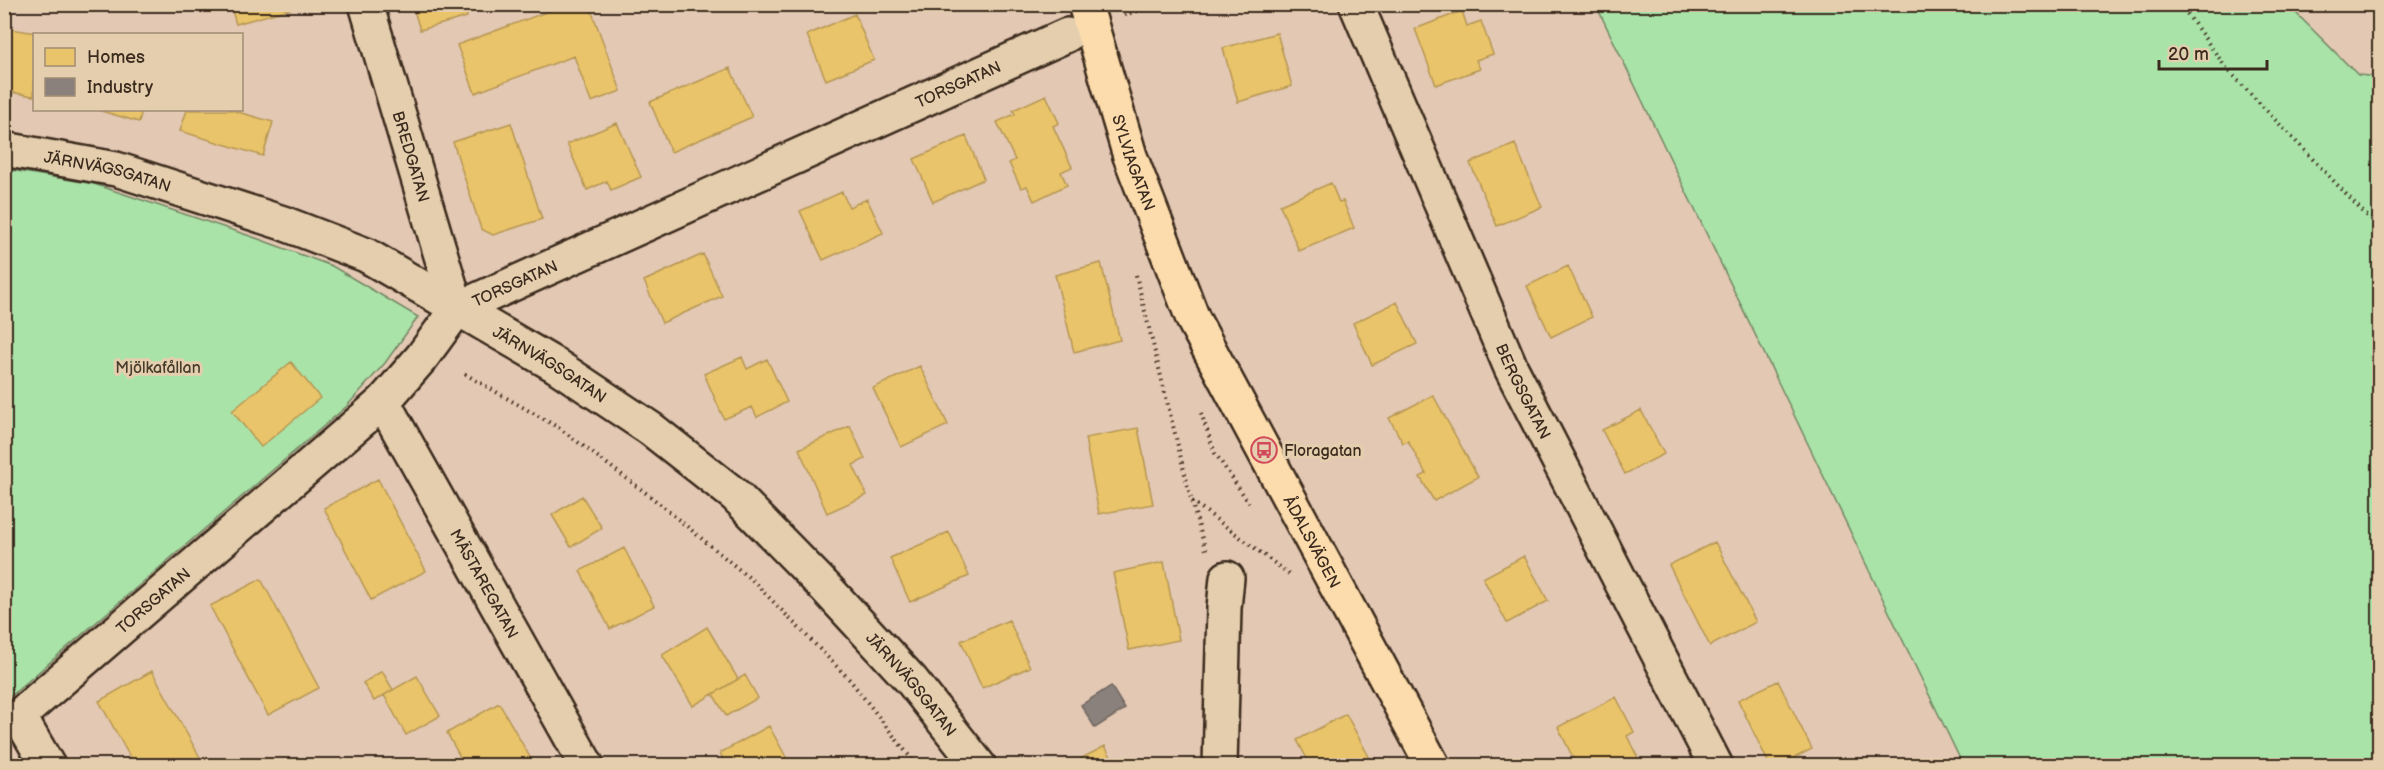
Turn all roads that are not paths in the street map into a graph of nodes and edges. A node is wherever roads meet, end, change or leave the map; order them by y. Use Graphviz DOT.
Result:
graph roads {
  1 [pos="366,4"];
  2 [pos="1084,4"];
  3 [pos="1356,4"];
  4 [pos="1067,35"];
  5 [pos="4,149"];
  6 [pos="457,309"];
  7 [pos="1193,319"];
  8 [pos="383,402"];
  9 [pos="1227,578"];
  10 [pos="12,720"];
  11 [pos="48,765"];
  12 [pos="587,765"];
  13 [pos="979,765"];
  14 [pos="1220,765"];
  15 [pos="1433,765"];
  16 [pos="1716,765"];
  1 -- 6 [label="street, BREDGATAN"];
  2 -- 7 [label="main road, SYLVIAGATAN"];
  3 -- 16 [label="street, BERGSGATAN"];
  4 -- 6 [label="street, TORSGATAN"];
  5 -- 6 [label="street, JÄRNVÄGSGATAN"];
  6 -- 8 [label="street, TORSGATAN"];
  6 -- 13 [label="street, JÄRNVÄGSGATAN"];
  7 -- 15 [label="main road, ÅDALSVÄGEN"];
  8 -- 10 [label="street, TORSGATAN"];
  8 -- 12 [label="street, MÄSTAREGATAN"];
  9 -- 14 [label="street"];
  10 -- 11 [label="street"];
}
